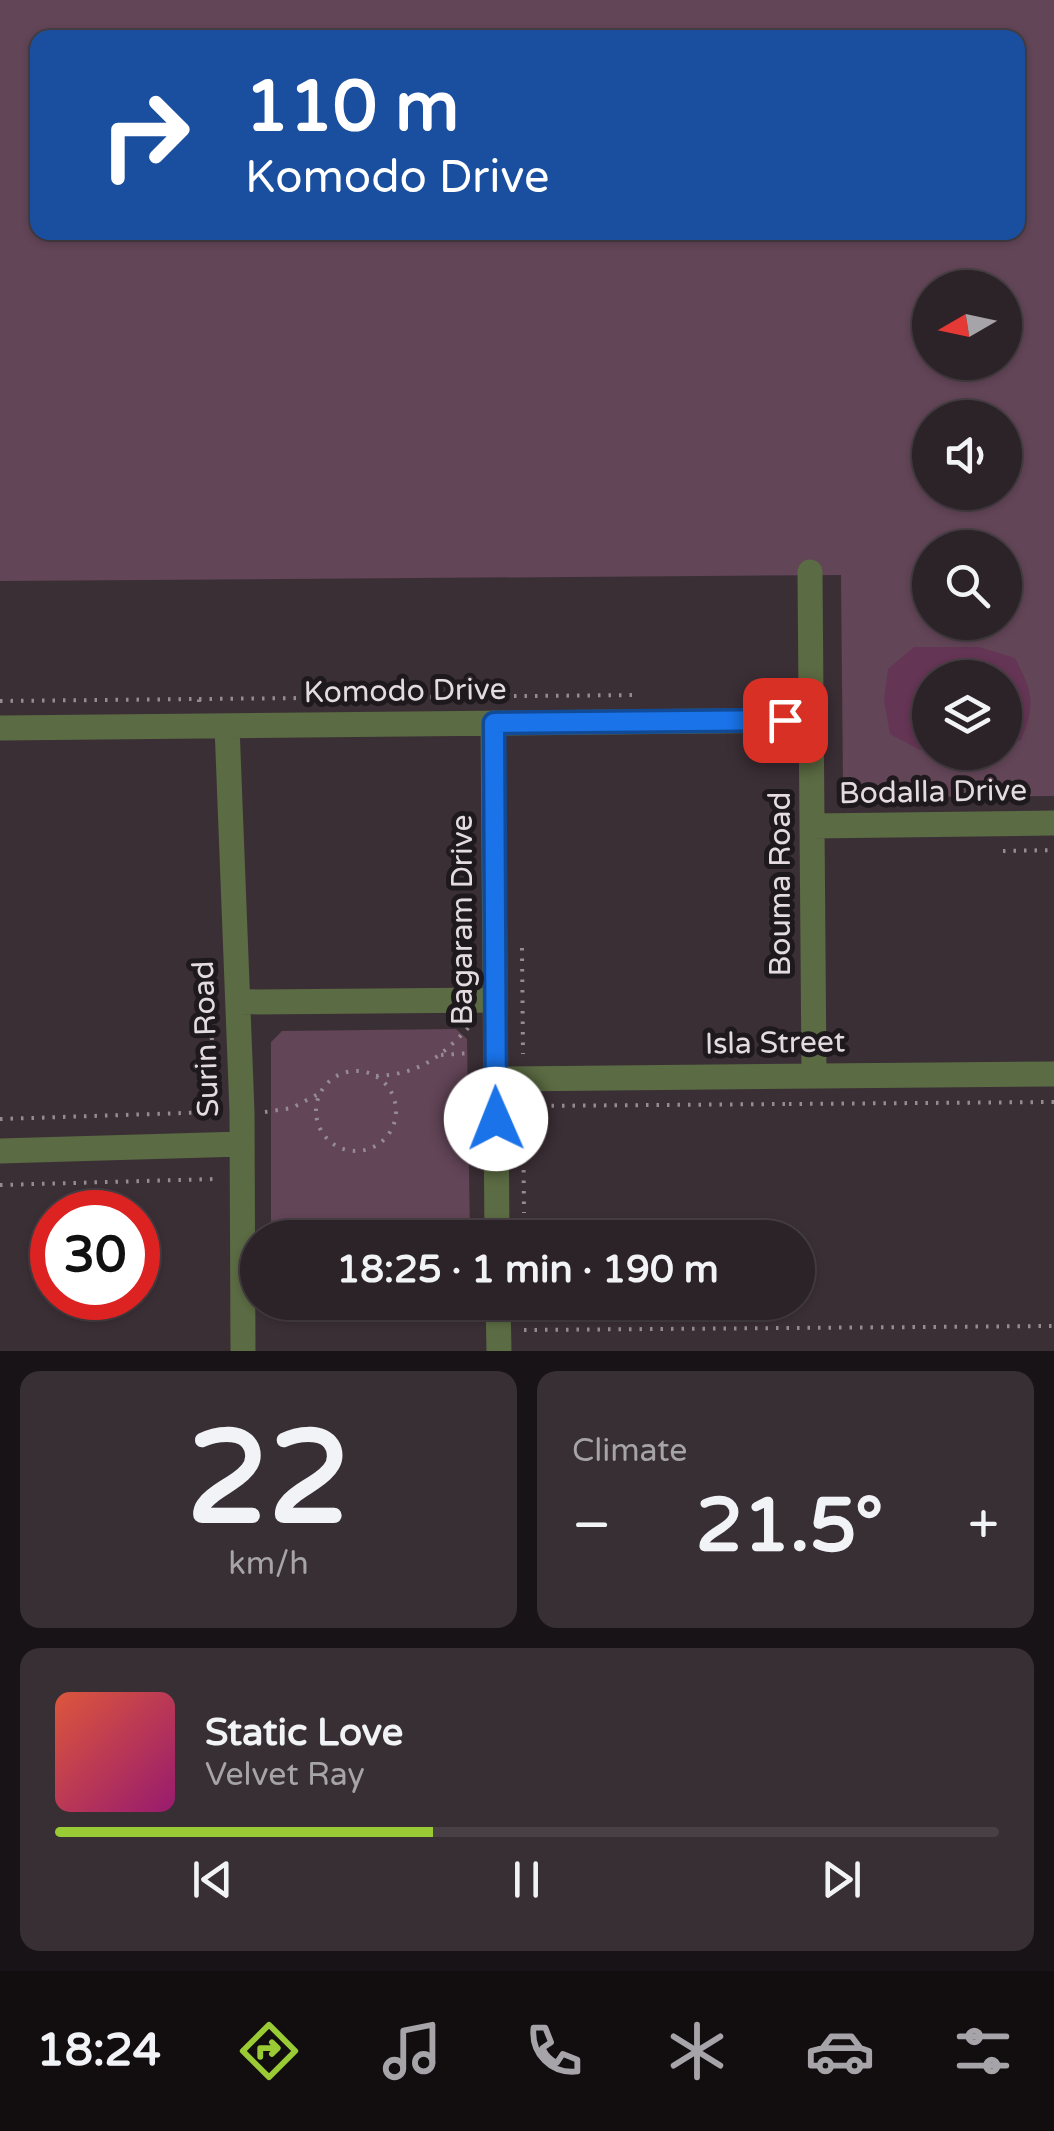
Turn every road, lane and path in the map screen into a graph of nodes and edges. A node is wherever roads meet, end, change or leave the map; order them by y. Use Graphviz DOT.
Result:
graph roads {
  1 [pos="810,572"];
  2 [pos="646,695"];
  3 [pos="199,699"];
  4 [pos="0,701"];
  5 [pos="812,720"];
  6 [pos="494,723"];
  7 [pos="200,725"];
  8 [pos="227,726"];
  9 [pos="0,728"];
  10 [pos="1054,823"];
  11 [pos="812,826"];
  12 [pos="522,936"];
  13 [pos="210,1000"];
  14 [pos="495,1000"];
  15 [pos="238,1002"];
  16 [pos="470,1026"];
  17 [pos="1054,1074"];
  18 [pos="375,1076"];
  19 [pos="801,1076"];
  20 [pos="524,1079"];
  21 [pos="496,1080"];
  22 [pos="320,1093"];
  23 [pos="1054,1102"];
  24 [pos="787,1104"];
  25 [pos="524,1106"];
  26 [pos="214,1112"];
  27 [pos="254,1112"];
  28 [pos="0,1119"];
  29 [pos="242,1144"];
  30 [pos="214,1146"];
  31 [pos="0,1151"];
  32 [pos="0,1185"];
  33 [pos="524,1219"];
  34 [pos="497,1220"];
  35 [pos="1054,1326"];
  36 [pos="499,1340"];
  37 [pos="243,1351"];
  1 -- 5 [label="street, Bouma Road"];
  2 -- 3 [label="path"];
  3 -- 4 [label="path"];
  3 -- 7 [label="path"];
  5 -- 6 [label="street, Komodo Drive"];
  5 -- 11 [label="street, Bouma Road"];
  6 -- 8 [label="street, Komodo Drive"];
  6 -- 14 [label="street, Bagaram Drive"];
  7 -- 8 [label="street, Komodo Drive"];
  7 -- 9 [label="street, Komodo Drive"];
  8 -- 15 [label="street, Surin Road"];
  10 -- 11 [label="street, Bodalla Drive"];
  11 -- 19 [label="street, Bouma Road"];
  12 -- 20 [label="path"];
  13 -- 26 [label="path"];
  14 -- 15 [label="street"];
  14 -- 21 [label="street, Bagaram Drive"];
  15 -- 27 [label="street, Surin Road"];
  16 -- 18 [label="path"];
  17 -- 19 [label="street, Isla Street"];
  18 -- 22 [label="path"];
  18 -- 22 [label="path"];
  19 -- 20 [label="street, Isla Street"];
  19 -- 24 [label="path"];
  20 -- 21 [label="street, Isla Street"];
  20 -- 25 [label="path"];
  21 -- 34 [label="street, Bagaram Drive"];
  22 -- 27 [label="path"];
  23 -- 24 [label="path"];
  24 -- 25 [label="path"];
  25 -- 33 [label="path"];
  26 -- 27 [label="path"];
  26 -- 28 [label="path"];
  26 -- 30 [label="path"];
  27 -- 29 [label="street, Surin Road"];
  29 -- 30 [label="street"];
  29 -- 37 [label="street, Surin Road"];
  30 -- 31 [label="street"];
  30 -- 32 [label="path"];
  35 -- 36 [label="path"];
}
